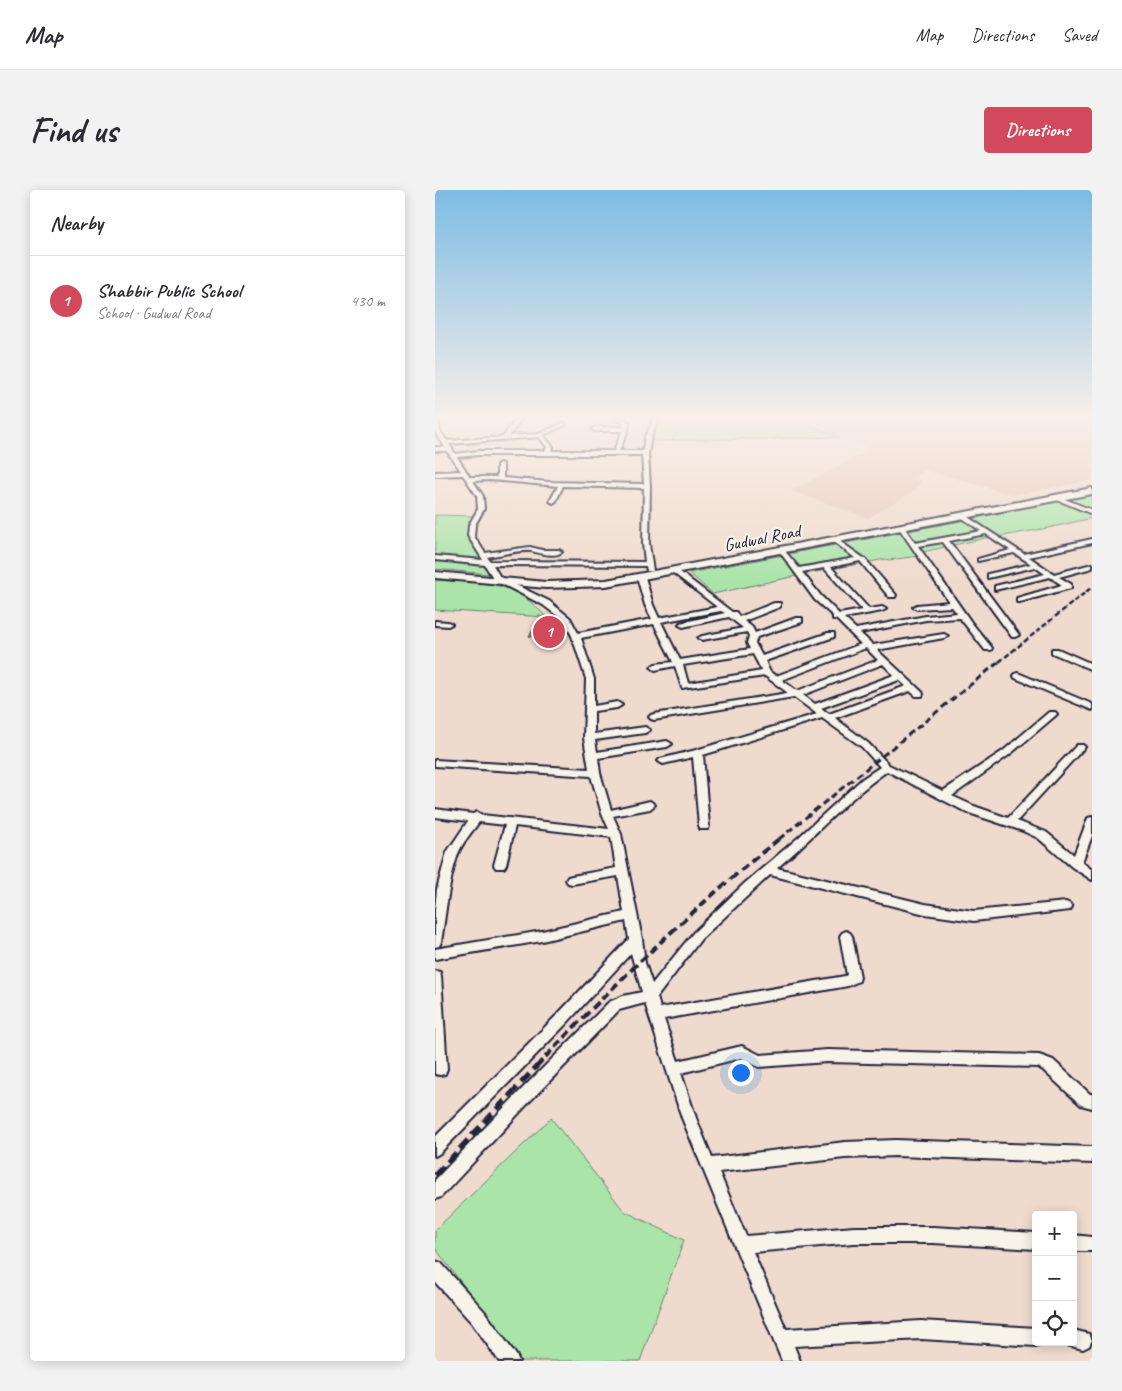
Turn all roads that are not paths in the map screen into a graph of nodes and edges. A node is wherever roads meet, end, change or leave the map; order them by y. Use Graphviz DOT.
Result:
graph roads {
  1 [pos="464,473"];
  2 [pos="499,473"];
  3 [pos="646,473"];
  4 [pos="435,474"];
  5 [pos="469,479"];
  6 [pos="499,479"];
  7 [pos="561,485"];
  8 [pos="647,486"];
  9 [pos="1092,490"];
  10 [pos="1057,498"];
  11 [pos="553,501"];
  12 [pos="1092,512"];
  13 [pos="963,516"];
  14 [pos="902,528"];
  15 [pos="987,532"];
  16 [pos="944,539"];
  17 [pos="835,540"];
  18 [pos="1092,541"];
  19 [pos="913,544"];
  20 [pos="1015,550"];
  21 [pos="782,551"];
  22 [pos="559,552"];
  23 [pos="483,555"];
  24 [pos="1023,556"];
  25 [pos="435,558"];
  26 [pos="860,559"];
  27 [pos="980,560"];
  28 [pos="489,563"];
  29 [pos="1036,564"];
  30 [pos="826,566"];
  31 [pos="1092,566"];
  32 [pos="651,570"];
  33 [pos="675,570"];
  34 [pos="435,571"];
  35 [pos="797,571"];
  36 [pos="435,575"];
  37 [pos="991,576"];
  38 [pos="1052,576"];
  39 [pos="641,577"];
  40 [pos="498,579"];
  41 [pos="998,588"];
  42 [pos="892,595"];
  43 [pos="1020,600"];
  44 [pos="955,604"];
  45 [pos="777,605"];
  46 [pos="917,607"];
  47 [pos="724,608"];
  48 [pos="882,609"];
  49 [pos="867,612"];
  50 [pos="962,615"];
  51 [pos="736,617"];
  52 [pos="836,617"];
  53 [pos="799,620"];
  54 [pos="656,621"];
  55 [pos="435,623"];
  56 [pos="448,624"];
  57 [pos="683,624"];
  58 [pos="751,632"];
  59 [pos="854,632"];
  60 [pos="831,635"];
  61 [pos="1015,635"];
  62 [pos="576,636"];
  63 [pos="943,636"];
  64 [pos="702,638"];
  65 [pos="870,646"];
  66 [pos="988,648"];
  67 [pos="754,651"];
  68 [pos="1055,651"];
  69 [pos="760,660"];
  70 [pos="885,660"];
  71 [pos="678,664"];
  72 [pos="655,667"];
  73 [pos="1092,667"];
  74 [pos="767,673"];
  75 [pos="901,676"];
  76 [pos="1018,676"];
  77 [pos="776,679"];
  78 [pos="912,687"];
  79 [pos="798,694"];
  80 [pos="919,694"];
  81 [pos="617,705"];
  82 [pos="1092,707"];
  83 [pos="813,708"];
  84 [pos="589,709"];
  85 [pos="1052,714"];
  86 [pos="825,716"];
  87 [pos="654,717"];
  88 [pos="645,730"];
  89 [pos="589,738"];
  90 [pos="667,744"];
  91 [pos="1080,748"];
  92 [pos="699,754"];
  93 [pos="592,756"];
  94 [pos="663,761"];
  95 [pos="435,763"];
  96 [pos="886,767"];
  97 [pos="595,772"];
  98 [pos="944,796"];
  99 [pos="650,805"];
  100 [pos="435,813"];
  101 [pos="607,814"];
  102 [pos="477,816"];
  103 [pos="511,820"];
  104 [pos="1092,821"];
  105 [pos="1010,822"];
  106 [pos="704,826"];
  107 [pos="616,834"];
  108 [pos="1076,864"];
  109 [pos="500,865"];
  110 [pos="768,870"];
  111 [pos="622,871"];
  112 [pos="1092,876"];
  113 [pos="572,880"];
  114 [pos="1067,906"];
  115 [pos="631,916"];
  116 [pos="845,936"];
  117 [pos="636,939"];
  118 [pos="435,942"];
  119 [pos="435,954"];
  120 [pos="435,976"];
  121 [pos="650,996"];
  122 [pos="657,1014"];
  123 [pos="675,1068"];
  124 [pos="440,1069"];
  125 [pos="1092,1102"];
  126 [pos="435,1148"];
  127 [pos="1092,1155"];
  128 [pos="708,1166"];
  129 [pos="435,1191"];
  130 [pos="1032,1241"];
  131 [pos="1077,1243"];
  132 [pos="1090,1244"];
  133 [pos="743,1245"];
  134 [pos="435,1269"];
  135 [pos="1032,1337"];
  136 [pos="783,1338"];
  137 [pos="510,1361"];
  138 [pos="791,1361"];
  1 -- 4 [label="street"];
  1 -- 5 [label="street"];
  2 -- 6 [label="street"];
  3 -- 8 [label="street"];
  5 -- 6 [label="street"];
  5 -- 23 [label="street"];
  6 -- 7 [label="street"];
  7 -- 8 [label="street"];
  7 -- 11 [label="street"];
  8 -- 32 [label="street"];
  9 -- 10 [label="main road, Gudwal Road"];
  9 -- 32 [label="main road, Gudwal Road"];
  10 -- 12 [label="street"];
  10 -- 13 [label="main road, Gudwal Road"];
  13 -- 14 [label="main road, Gudwal Road"];
  13 -- 15 [label="street"];
  14 -- 17 [label="main road, Gudwal Road"];
  14 -- 19 [label="street"];
  15 -- 16 [label="street"];
  15 -- 20 [label="street"];
  16 -- 19 [label="street"];
  16 -- 61 [label="street"];
  17 -- 21 [label="main road, Gudwal Road"];
  17 -- 26 [label="street"];
  18 -- 24 [label="street"];
  19 -- 44 [label="street"];
  20 -- 24 [label="street"];
  20 -- 27 [label="street"];
  21 -- 33 [label="main road, Gudwal Road"];
  21 -- 35 [label="street"];
  22 -- 23 [label="street"];
  23 -- 28 [label="street"];
  24 -- 29 [label="street"];
  25 -- 28 [label="street"];
  26 -- 30 [label="street"];
  26 -- 42 [label="street"];
  28 -- 32 [label="street"];
  28 -- 40 [label="street"];
  29 -- 37 [label="street"];
  29 -- 38 [label="street"];
  30 -- 35 [label="street"];
  30 -- 49 [label="street"];
  31 -- 38 [label="street"];
  32 -- 33 [label="main road, Gudwal Road"];
  32 -- 39 [label="main road, Gudwal Road"];
  32 -- 40 [label="main road, Gudwal Road"];
  33 -- 47 [label="street"];
  34 -- 40 [label="main road, Gudwal Road"];
  35 -- 52 [label="street"];
  36 -- 40 [label="main road, Gudwal Road"];
  38 -- 41 [label="street"];
  38 -- 43 [label="street"];
  39 -- 40 [label="main road, Gudwal Road"];
  39 -- 54 [label="street"];
  40 -- 62 [label="street"];
  44 -- 46 [label="street"];
  44 -- 50 [label="street"];
  45 -- 51 [label="street"];
  47 -- 51 [label="street"];
  47 -- 54 [label="street"];
  48 -- 49 [label="street"];
  49 -- 52 [label="street"];
  50 -- 59 [label="street"];
  50 -- 66 [label="street"];
  51 -- 57 [label="street"];
  51 -- 58 [label="street"];
  52 -- 59 [label="street"];
  53 -- 58 [label="street"];
  54 -- 62 [label="street"];
  54 -- 71 [label="street"];
  55 -- 56 [label="street"];
  58 -- 64 [label="street"];
  58 -- 67 [label="street"];
  59 -- 65 [label="street"];
  60 -- 69 [label="street"];
  62 -- 84 [label="street"];
  63 -- 65 [label="street"];
  65 -- 70 [label="street"];
  65 -- 77 [label="street"];
  67 -- 69 [label="street"];
  67 -- 71 [label="street"];
  68 -- 73 [label="street"];
  69 -- 74 [label="street"];
  70 -- 75 [label="street"];
  70 -- 79 [label="street"];
  71 -- 72 [label="street"];
  71 -- 74 [label="street"];
  74 -- 77 [label="street"];
  75 -- 78 [label="street"];
  75 -- 83 [label="street"];
  76 -- 82 [label="street"];
  77 -- 79 [label="street"];
  78 -- 80 [label="street"];
  78 -- 86 [label="street"];
  79 -- 83 [label="street"];
  79 -- 87 [label="street"];
  81 -- 84 [label="street"];
  83 -- 86 [label="street"];
  84 -- 89 [label="street"];
  85 -- 98 [label="street"];
  86 -- 92 [label="street"];
  86 -- 96 [label="street"];
  88 -- 89 [label="street"];
  89 -- 93 [label="street"];
  90 -- 93 [label="street"];
  91 -- 105 [label="street"];
  92 -- 94 [label="street"];
  92 -- 106 [label="street"];
  93 -- 97 [label="street"];
  95 -- 97 [label="street"];
  96 -- 98 [label="street"];
  96 -- 110 [label="street"];
  97 -- 101 [label="street"];
  98 -- 105 [label="street"];
  99 -- 101 [label="street"];
  100 -- 102 [label="street"];
  101 -- 107 [label="street"];
  102 -- 103 [label="street"];
  102 -- 118 [label="street"];
  103 -- 107 [label="street"];
  103 -- 109 [label="street"];
  104 -- 108 [label="street"];
  105 -- 108 [label="street"];
  107 -- 111 [label="street"];
  108 -- 112 [label="street"];
  110 -- 114 [label="street"];
  110 -- 121 [label="street"];
  111 -- 113 [label="street"];
  111 -- 115 [label="street"];
  115 -- 117 [label="street"];
  115 -- 119 [label="street"];
  116 -- 122 [label="street"];
  117 -- 121 [label="street"];
  117 -- 126 [label="street"];
  120 -- 124 [label="street"];
  121 -- 122 [label="street"];
  121 -- 129 [label="street"];
  122 -- 123 [label="street"];
  123 -- 125 [label="street"];
  123 -- 128 [label="street"];
  127 -- 128 [label="street"];
  128 -- 133 [label="street"];
  130 -- 133 [label="street"];
  131 -- 132 [label="street"];
  133 -- 136 [label="street"];
  134 -- 137 [label="street"];
  135 -- 136 [label="street"];
  136 -- 138 [label="street"];
}
